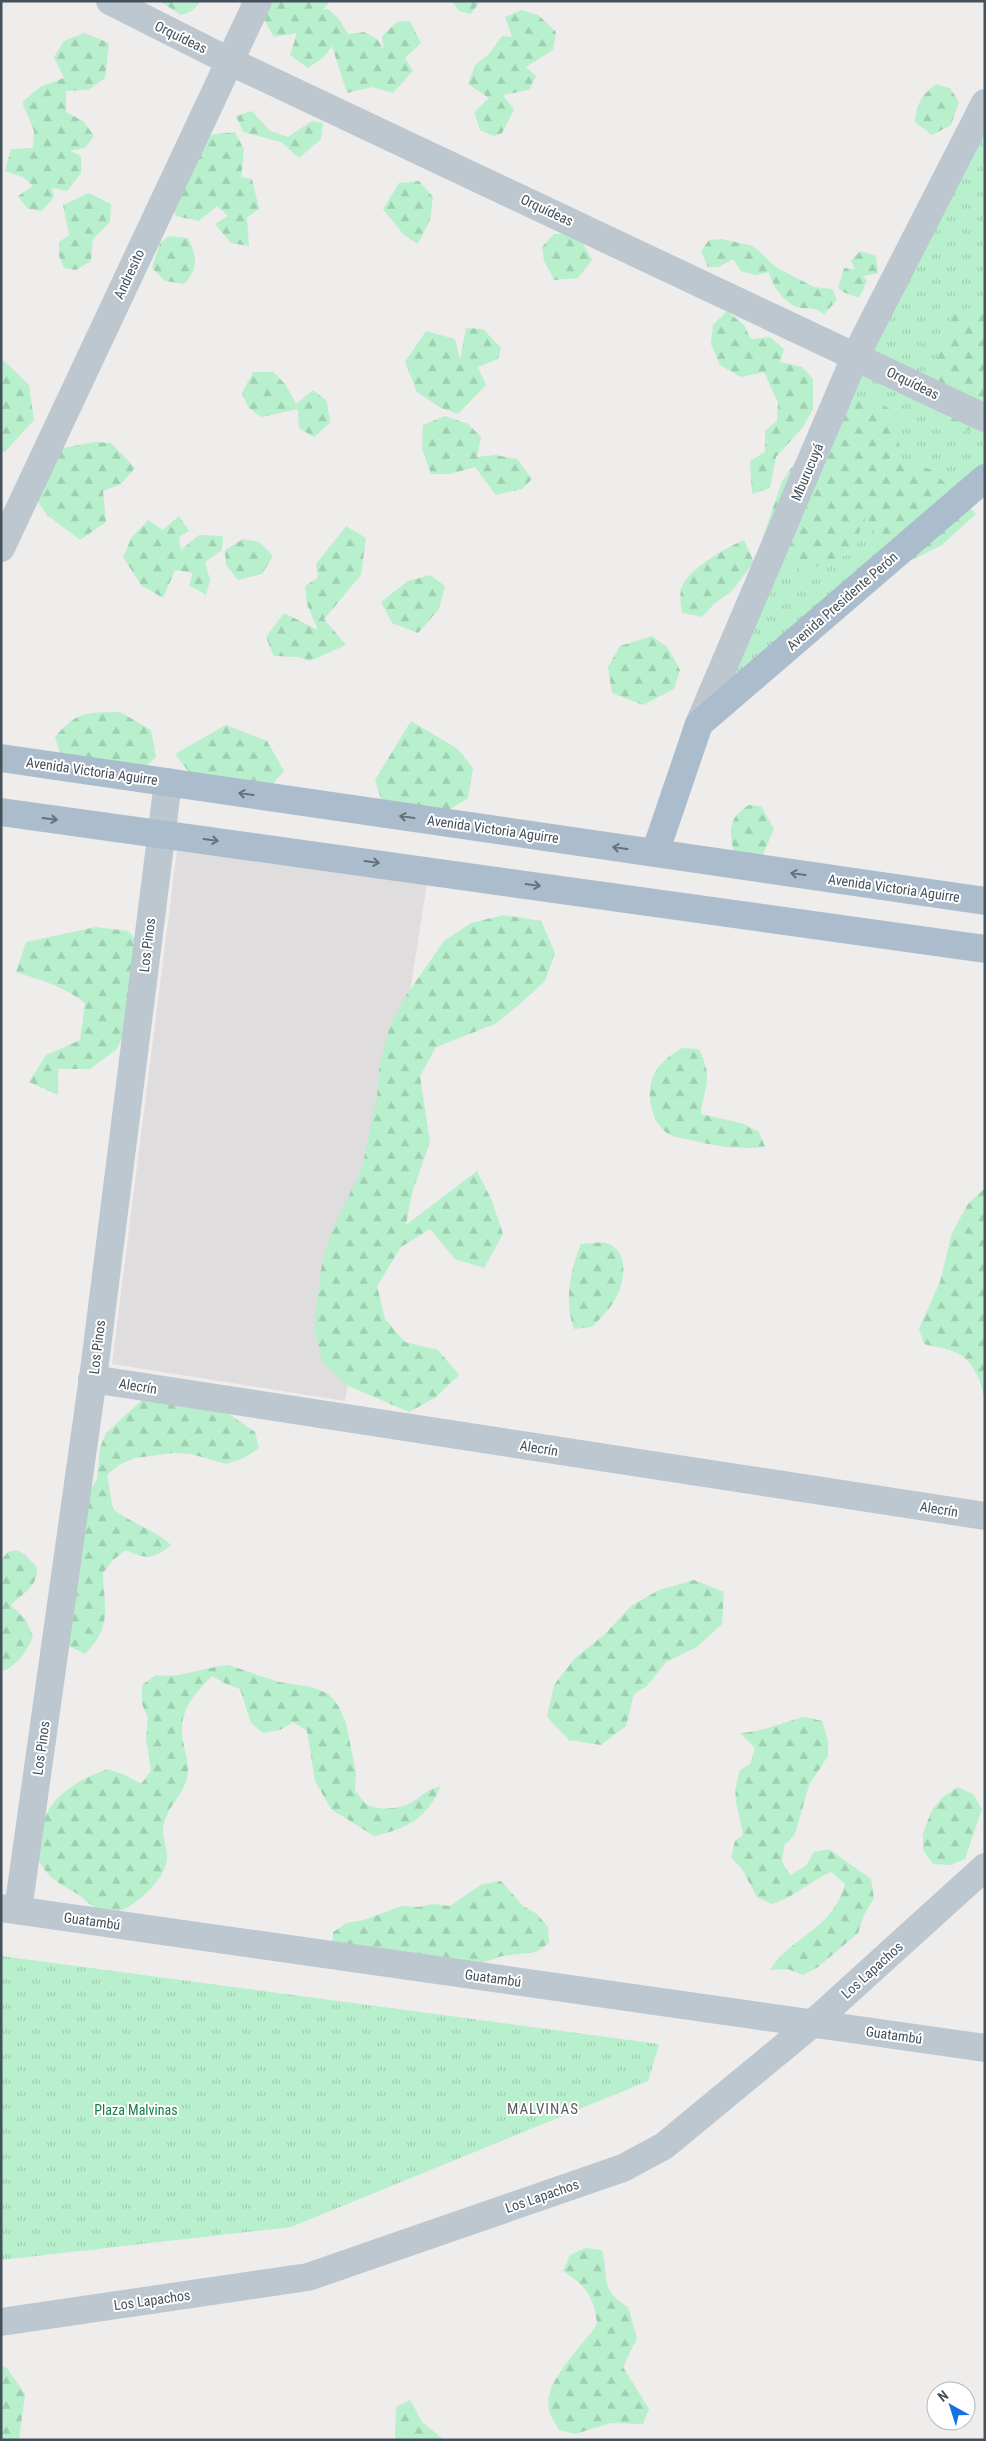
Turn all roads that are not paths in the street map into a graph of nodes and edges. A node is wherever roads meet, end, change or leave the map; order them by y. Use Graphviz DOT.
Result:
graph roads {
  1 [pos="110,1"];
  2 [pos="258,1"];
  3 [pos="229,61"];
  4 [pos="985,103"];
  5 [pos="856,355"];
  6 [pos="985,418"];
  7 [pos="985,478"];
  8 [pos="1,548"];
  9 [pos="699,724"];
  10 [pos="1,758"];
  11 [pos="168,782"];
  12 [pos="1,812"];
  13 [pos="161,833"];
  14 [pos="655,853"];
  15 [pos="985,901"];
  16 [pos="985,949"];
  17 [pos="92,1379"];
  18 [pos="985,1516"];
  19 [pos="985,1868"];
  20 [pos="10,1909"];
  21 [pos="813,2023"];
  22 [pos="985,2048"];
  23 [pos="1,2322"];
  1 -- 3 [label="street, Orquídeas"];
  2 -- 3 [label="street, Andresito"];
  3 -- 5 [label="street, Orquídeas"];
  3 -- 8 [label="street, Andresito"];
  4 -- 5 [label="street, Mburucuyá"];
  5 -- 6 [label="street, Orquídeas"];
  5 -- 9 [label="street, Mburucuyá"];
  7 -- 9 [label="main road, Avenida Presidente Perón"];
  9 -- 14 [label="main road, Mburucuyá"];
  10 -- 11 [label="main road, Avenida Victoria Aguirre"];
  11 -- 13 [label="street, Los Pinos"];
  14 -- 11 [label="main road, Avenida Victoria Aguirre, one-way"];
  12 -- 13 [label="main road, one-way"];
  13 -- 16 [label="main road, one-way"];
  13 -- 17 [label="street, Los Pinos"];
  15 -- 14 [label="main road, Avenida Victoria Aguirre, one-way"];
  17 -- 18 [label="street, Alecrín"];
  17 -- 20 [label="street, Los Pinos"];
  19 -- 21 [label="street, Los Lapachos"];
  20 -- 21 [label="street, Guatambú"];
  21 -- 22 [label="street, Guatambú"];
  21 -- 23 [label="street, Los Lapachos"];
}
